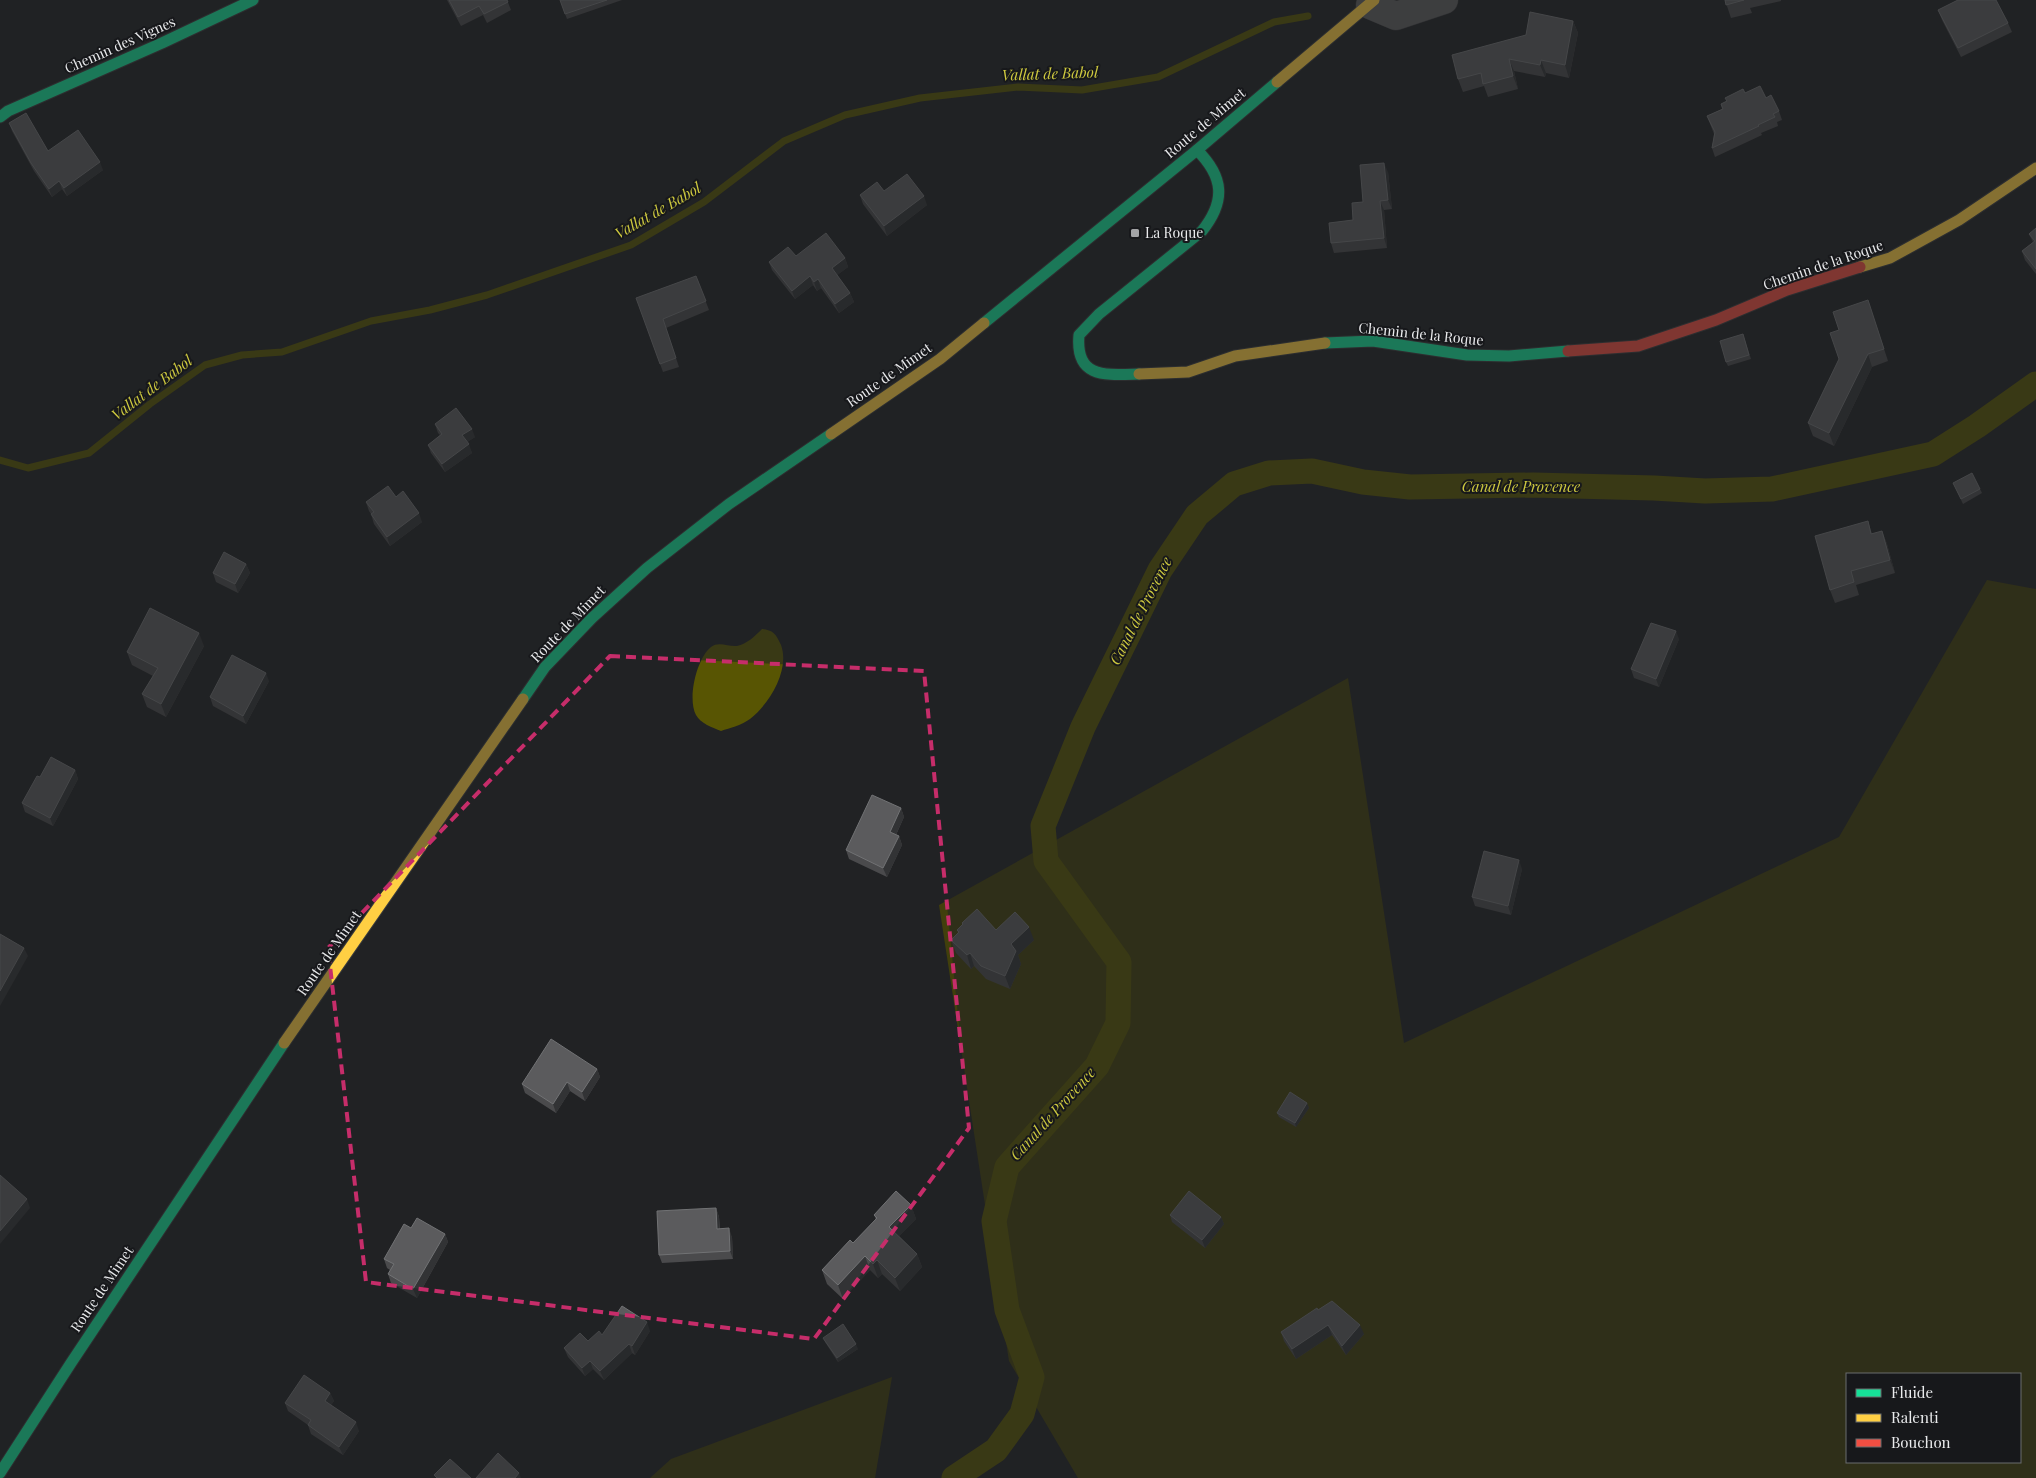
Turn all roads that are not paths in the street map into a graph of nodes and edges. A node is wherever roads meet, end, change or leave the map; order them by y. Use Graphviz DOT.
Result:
graph roads {
  1 [pos="253,0"];
  2 [pos="1444,0"];
  3 [pos="1372,2"];
  4 [pos="0,117"];
  5 [pos="1197,150"];
  6 [pos="2036,168"];
  7 [pos="0,1473"];
  1 -- 4 [label="main road, Chemin des Vignes"];
  2 -- 3 [label="street"];
  3 -- 5 [label="main road, Route de Mimet"];
  5 -- 6 [label="main road, Chemin de la Roque"];
  5 -- 7 [label="main road, Route de Mimet"];
}
